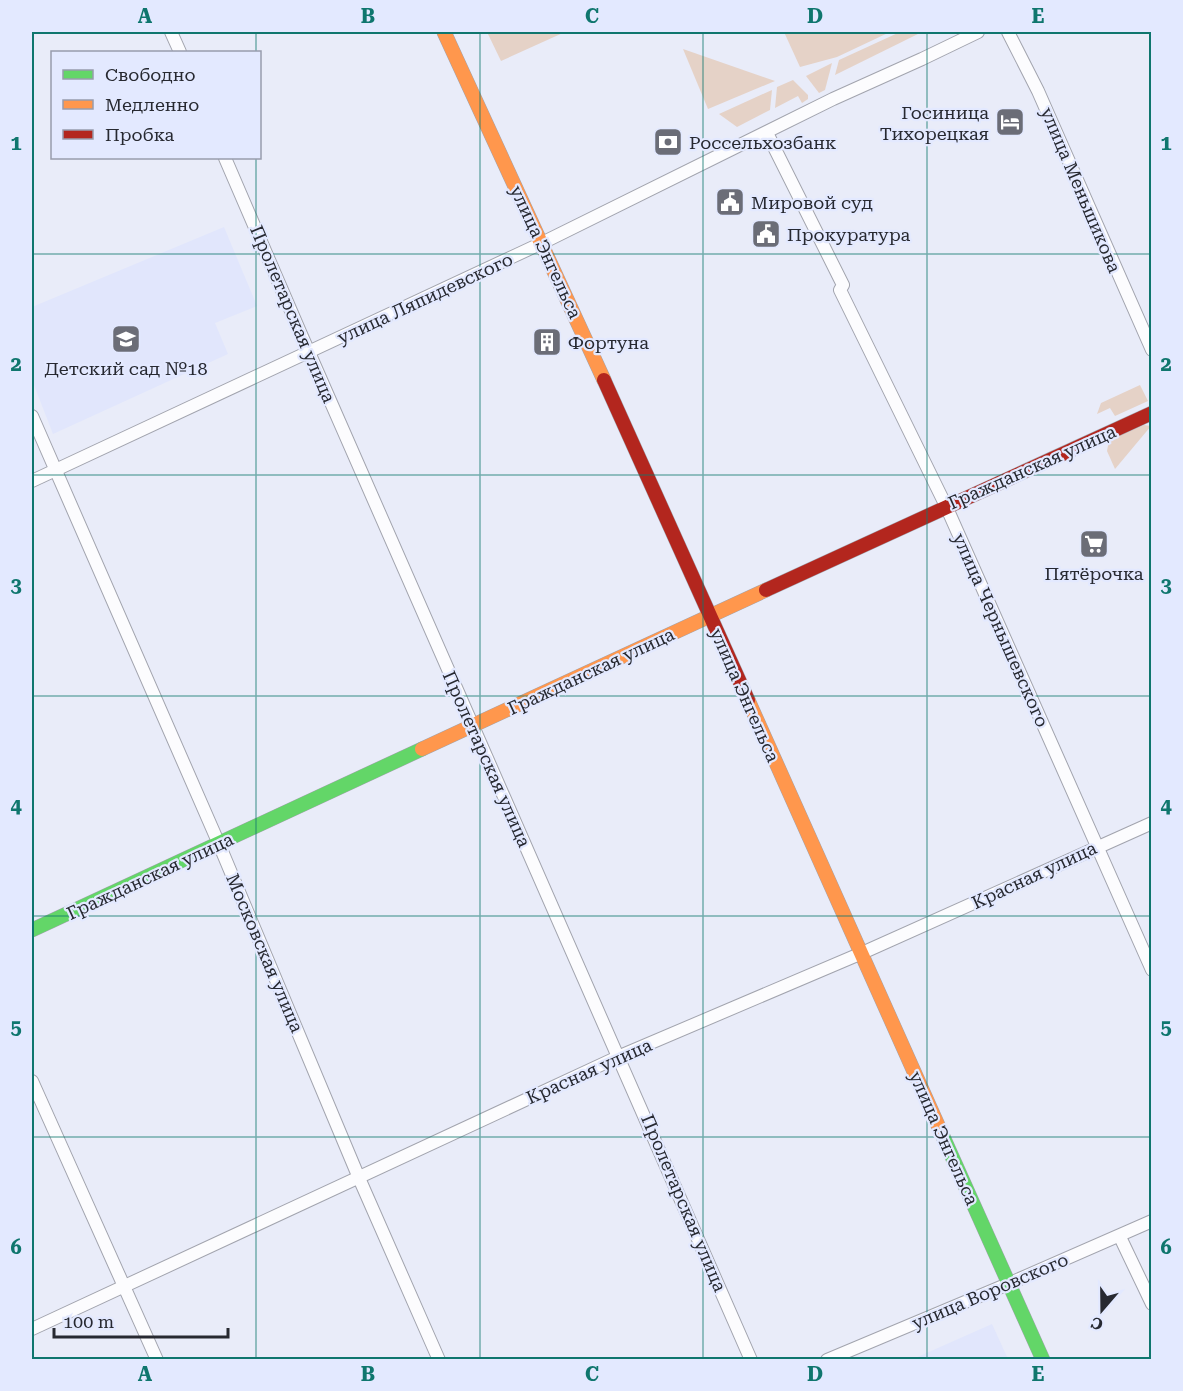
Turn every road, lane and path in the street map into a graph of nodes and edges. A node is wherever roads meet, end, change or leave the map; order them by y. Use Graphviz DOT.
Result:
graph roads {
  1 [pos="171,32"];
  2 [pos="444,32"];
  3 [pos="978,32"];
  4 [pos="1008,32"];
  5 [pos="180,51"];
  6 [pos="767,133"];
  7 [pos="225,159"];
  8 [pos="542,243"];
  9 [pos="1152,350"];
  10 [pos="310,351"];
  11 [pos="1152,413"];
  12 [pos="32,416"];
  13 [pos="55,471"];
  14 [pos="32,481"];
  15 [pos="946,506"];
  16 [pos="710,616"];
  17 [pos="472,726"];
  18 [pos="1152,823"];
  19 [pos="219,844"];
  20 [pos="1097,846"];
  21 [pos="32,930"];
  22 [pos="862,953"];
  23 [pos="1152,970"];
  24 [pos="620,1056"];
  25 [pos="32,1081"];
  26 [pos="359,1178"];
  27 [pos="1152,1221"];
  28 [pos="1120,1237"];
  29 [pos="1008,1284"];
  30 [pos="124,1287"];
  31 [pos="1152,1304"];
  32 [pos="32,1329"];
  33 [pos="157,1359"];
  34 [pos="439,1359"];
  35 [pos="751,1359"];
  36 [pos="827,1359"];
  37 [pos="1043,1359"];
  1 -- 5 [label="street"];
  2 -- 8 [label="main road, улица Энгельса"];
  3 -- 6 [label="street, улица Ляпидевского"];
  4 -- 9 [label="street, улица Меньшикова"];
  6 -- 8 [label="street, улица Ляпидевского"];
  6 -- 15 [label="street, улица Чернышевского"];
  7 -- 10 [label="street, Пролетарская улица"];
  8 -- 10 [label="street, улица Ляпидевского"];
  8 -- 16 [label="main road, улица Энгельса"];
  10 -- 13 [label="street, улица Ляпидевского"];
  10 -- 17 [label="street, Пролетарская улица"];
  11 -- 15 [label="main road, Гражданская улица"];
  12 -- 13 [label="street, Московская улица"];
  13 -- 14 [label="street, улица Ляпидевского"];
  13 -- 19 [label="street, Московская улица"];
  15 -- 16 [label="main road, Гражданская улица"];
  15 -- 20 [label="street, улица Чернышевского"];
  16 -- 17 [label="main road, Гражданская улица"];
  16 -- 22 [label="main road, улица Энгельса"];
  17 -- 19 [label="main road, Гражданская улица"];
  17 -- 24 [label="street, Пролетарская улица"];
  18 -- 20 [label="street, Красная улица"];
  19 -- 21 [label="main road, Гражданская улица"];
  19 -- 26 [label="street, Московская улица"];
  20 -- 22 [label="street, Красная улица"];
  20 -- 23 [label="street, улица Чернышевского"];
  22 -- 24 [label="street, Красная улица"];
  22 -- 29 [label="main road, улица Энгельса"];
  24 -- 26 [label="street, Красная улица"];
  24 -- 35 [label="street, Пролетарская улица"];
  25 -- 30 [label="street"];
  26 -- 30 [label="street, Красная улица"];
  26 -- 34 [label="street, Московская улица"];
  27 -- 28 [label="street, улица Воровского"];
  28 -- 29 [label="street, улица Воровского"];
  28 -- 31 [label="street"];
  29 -- 36 [label="street, улица Воровского"];
  29 -- 37 [label="main road, улица Энгельса"];
  30 -- 32 [label="street, Красная улица"];
  30 -- 33 [label="street"];
}
